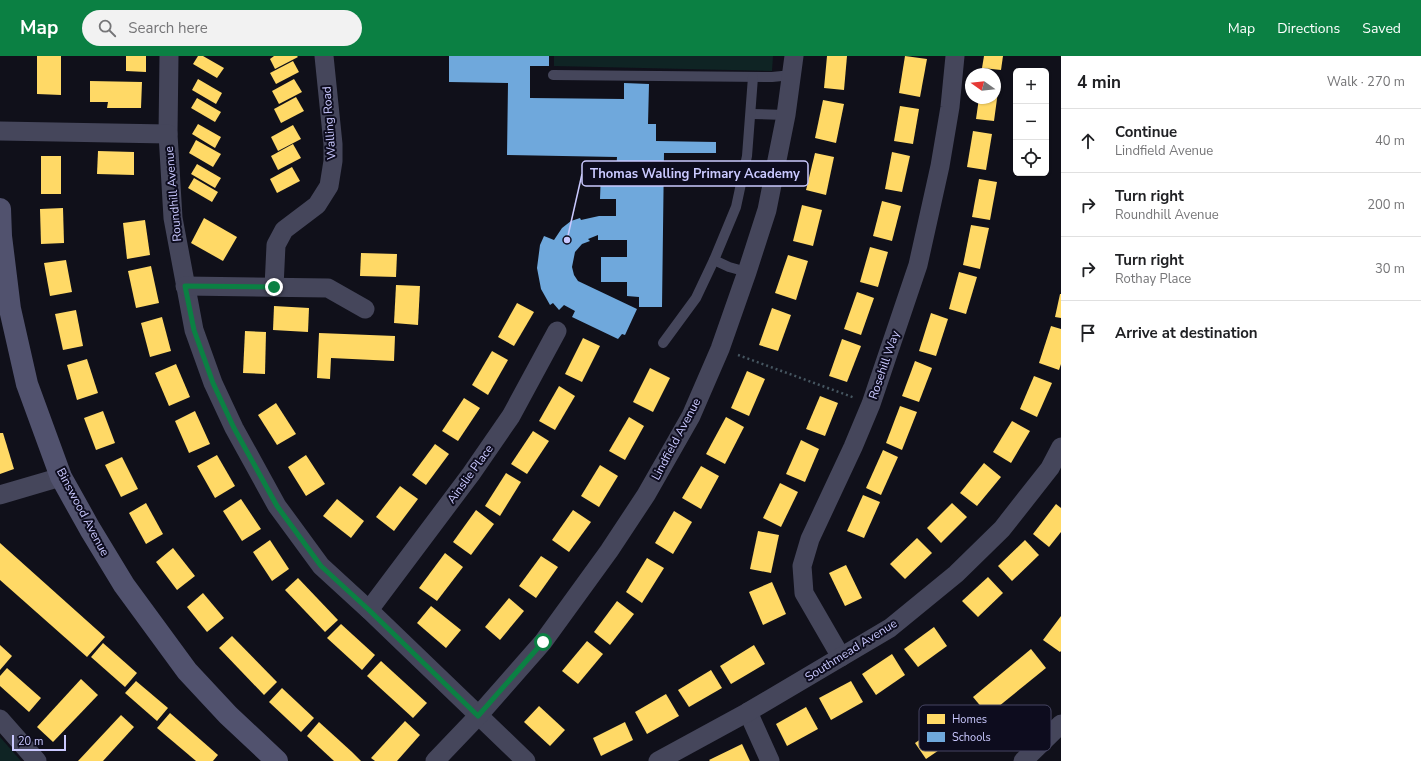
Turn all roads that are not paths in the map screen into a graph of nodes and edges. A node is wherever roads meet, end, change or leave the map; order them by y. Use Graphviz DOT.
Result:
graph roads {
  1 [pos="169,56"];
  2 [pos="324,56"];
  3 [pos="794,56"];
  4 [pos="955,56"];
  5 [pos="553,75"];
  6 [pos="792,75"];
  7 [pos="753,77"];
  8 [pos="751,114"];
  9 [pos="786,114"];
  10 [pos="0,131"];
  11 [pos="168,134"];
  12 [pos="0,209"];
  13 [pos="714,260"];
  14 [pos="747,272"];
  15 [pos="185,286"];
  16 [pos="274,287"];
  17 [pos="365,309"];
  18 [pos="558,331"];
  19 [pos="663,344"];
  20 [pos="1061,447"];
  21 [pos="61,477"];
  22 [pos="0,495"];
  23 [pos="369,610"];
  24 [pos="841,657"];
  25 [pos="748,712"];
  26 [pos="478,716"];
  27 [pos="0,719"];
  28 [pos="1061,724"];
  29 [pos="1051,734"];
  30 [pos="1033,751"];
  31 [pos="38,761"];
  32 [pos="277,761"];
  33 [pos="435,761"];
  34 [pos="526,761"];
  35 [pos="658,761"];
  36 [pos="770,761"];
  37 [pos="1023,761"];
  1 -- 11 [label="street, Roundhill Avenue"];
  2 -- 16 [label="street, Walling Road"];
  3 -- 6 [label="street, Lindfield Avenue"];
  4 -- 24 [label="street, Rosehill Way"];
  5 -- 7 [label="lane"];
  6 -- 7 [label="lane"];
  6 -- 9 [label="street, Lindfield Avenue"];
  7 -- 8 [label="lane"];
  8 -- 9 [label="lane"];
  8 -- 13 [label="lane"];
  9 -- 14 [label="street, Lindfield Avenue"];
  10 -- 11 [label="street"];
  11 -- 15 [label="street, Roundhill Avenue"];
  12 -- 21 [label="street, Binswood Avenue"];
  13 -- 14 [label="lane"];
  13 -- 19 [label="lane"];
  14 -- 26 [label="street, Lindfield Avenue"];
  15 -- 16 [label="street"];
  15 -- 23 [label="street, Roundhill Avenue"];
  16 -- 17 [label="street"];
  18 -- 23 [label="street, Ainslie Place"];
  20 -- 24 [label="street, Southmead Avenue"];
  21 -- 22 [label="street"];
  21 -- 32 [label="street, Binswood Avenue"];
  23 -- 26 [label="street, Roundhill Avenue"];
  24 -- 25 [label="street, Southmead Avenue"];
  25 -- 35 [label="street, Southmead Avenue"];
  25 -- 36 [label="street"];
  26 -- 33 [label="street, Lindfield Avenue"];
  26 -- 34 [label="street, Roundhill Avenue"];
  27 -- 31 [label="street"];
  28 -- 29 [label="street"];
  30 -- 37 [label="street"];
}
